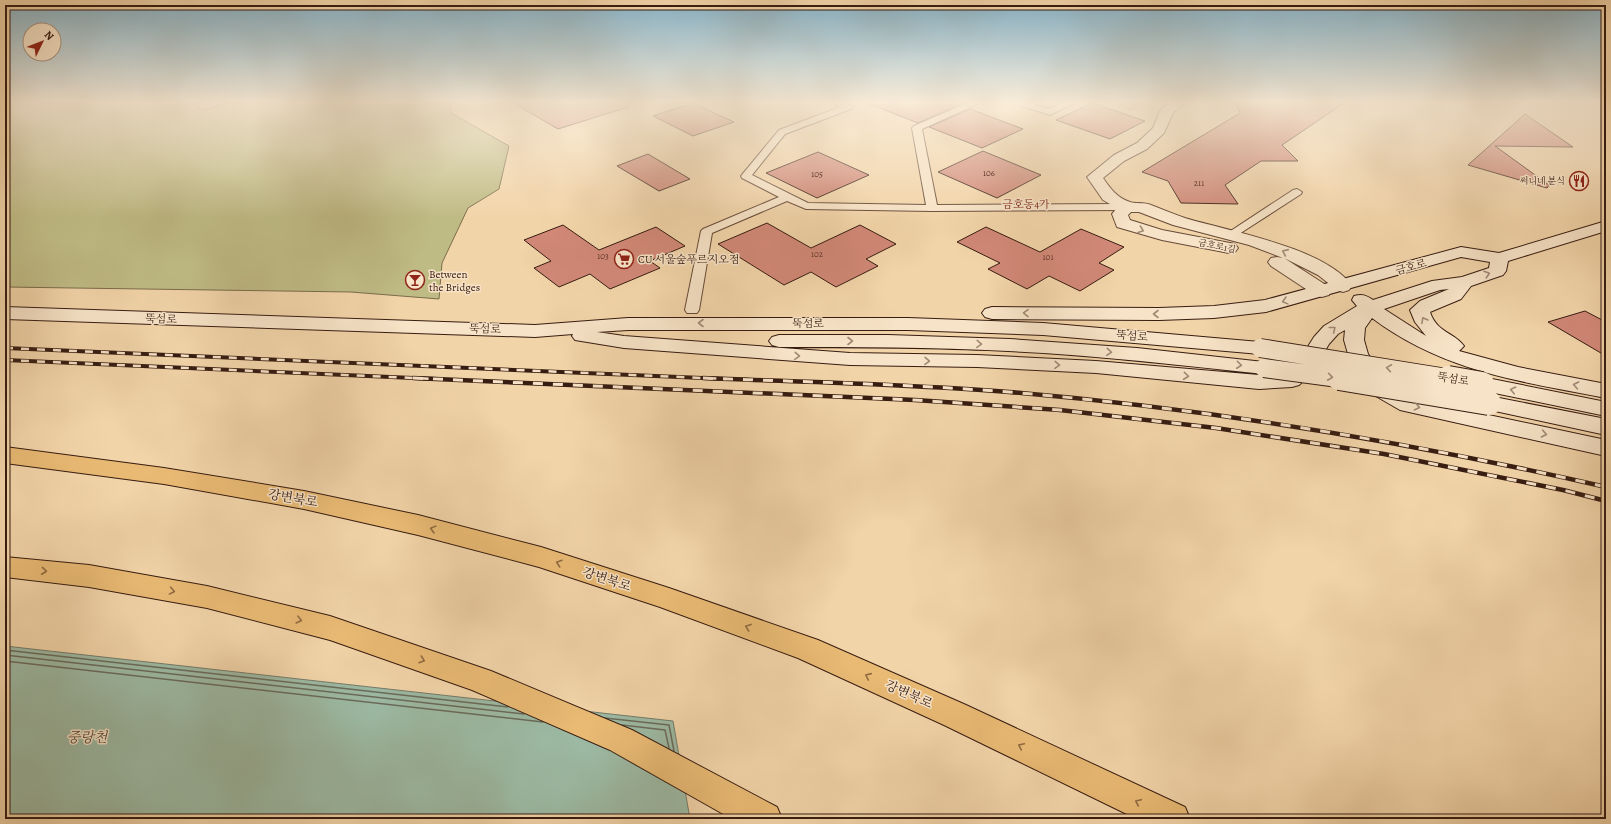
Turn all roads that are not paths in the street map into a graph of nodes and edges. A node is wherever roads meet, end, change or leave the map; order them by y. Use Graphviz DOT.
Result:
graph roads {
  1 [pos="776,139"];
  2 [pos="919,139"];
  3 [pos="1149,139"];
  4 [pos="1297,192"];
  5 [pos="787,197"];
  6 [pos="1127,207"];
  7 [pos="932,208"];
  8 [pos="1606,226"];
  9 [pos="1232,234"];
  10 [pos="1500,258"];
  11 [pos="1391,272"];
  12 [pos="1464,282"];
  13 [pos="1343,286"];
  14 [pos="1322,291"];
  15 [pos="1370,307"];
  16 [pos="692,310"];
  17 [pos="5,313"];
  18 [pos="535,330"];
  19 [pos="624,342"];
  20 [pos="1262,358"];
  21 [pos="1545,379"];
  22 [pos="1606,391"];
  23 [pos="1486,394"];
  24 [pos="1606,409"];
  25 [pos="1606,427"];
  26 [pos="1606,448"];
  27 [pos="5,455"];
  28 [pos="5,567"];
  29 [pos="765,819"];
  30 [pos="1173,819"];
  1 -- 5 [label="lane"];
  2 -- 7 [label="lane"];
  3 -- 6 [label="main road, 금호로1길"];
  4 -- 9 [label="lane"];
  5 -- 7 [label="lane"];
  5 -- 16 [label="lane"];
  6 -- 7 [label="lane"];
  6 -- 9 [label="main road, 금호로1길"];
  6 -- 14 [label="main road, 금호로1길, one-way"];
  8 -- 10 [label="main road, 금호로"];
  13 -- 9 [label="main road, 금호로1길, one-way"];
  10 -- 11 [label="main road, 금호로"];
  12 -- 10 [label="main road, one-way"];
  11 -- 13 [label="main road, 금호로"];
  11 -- 15 [label="main road"];
  12 -- 15 [label="main road"];
  21 -- 12 [label="main road, one-way"];
  13 -- 14 [label="main road, 금호로"];
  13 -- 15 [label="main road, 금호로1길"];
  14 -- 15 [label="main road"];
  14 -- 16 [label="main road, 금호로, one-way"];
  19 -- 15 [label="main road, one-way"];
  15 -- 21 [label="main road, 금호로1길"];
  15 -- 26 [label="main road, one-way"];
  16 -- 18 [label="main road, 금호로"];
  17 -- 18 [label="main road, 뚝섬로"];
  18 -- 19 [label="main road"];
  20 -- 18 [label="main road, 뚝섬로, one-way"];
  19 -- 20 [label="main road, 뚝섬로, one-way"];
  20 -- 23 [label="main road, 뚝섬로, bridge"];
  22 -- 21 [label="main road, one-way"];
  24 -- 23 [label="main road, 뚝섬로, one-way"];
  23 -- 25 [label="main road, 뚝섬로"];
  30 -- 27 [label="highway, 강변북로, one-way"];
  28 -- 29 [label="highway, one-way"];
}
